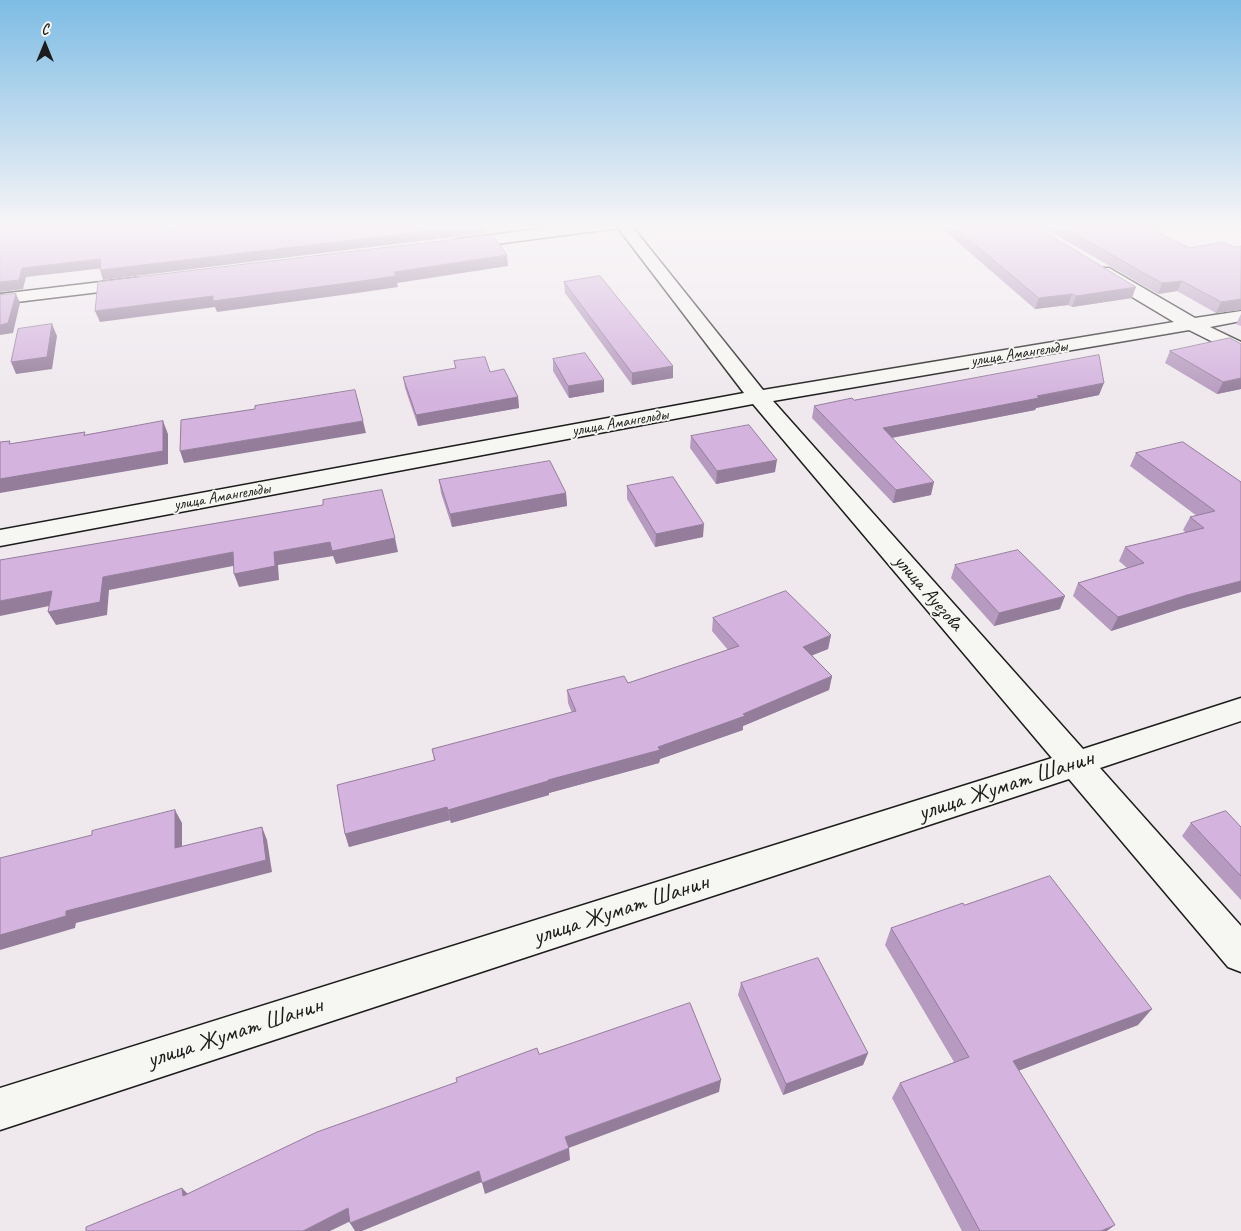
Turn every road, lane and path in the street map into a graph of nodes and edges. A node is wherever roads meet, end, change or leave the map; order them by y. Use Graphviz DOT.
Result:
graph roads {
  1 [pos="136,282"];
  2 [pos="668,282"];
  3 [pos="1121,282"];
  4 [pos="0,299"];
  5 [pos="1241,316"];
  6 [pos="1193,325"];
  7 [pos="1241,350"];
  8 [pos="758,397"];
  9 [pos="0,538"];
  10 [pos="1241,708"];
  11 [pos="1075,764"];
  12 [pos="1241,954"];
  13 [pos="0,1109"];
  1 -- 4 [label="street"];
  2 -- 8 [label="street, улица Ауезова"];
  3 -- 6 [label="street"];
  5 -- 6 [label="street, улица Амангельды"];
  6 -- 7 [label="street"];
  6 -- 8 [label="street, улица Амангельды"];
  8 -- 9 [label="street, улица Амангельды"];
  8 -- 11 [label="street, улица Ауезова"];
  10 -- 11 [label="street, улица Жумат Шанин"];
  11 -- 12 [label="street, улица Ауезова"];
  11 -- 13 [label="street, улица Жумат Шанин"];
}
